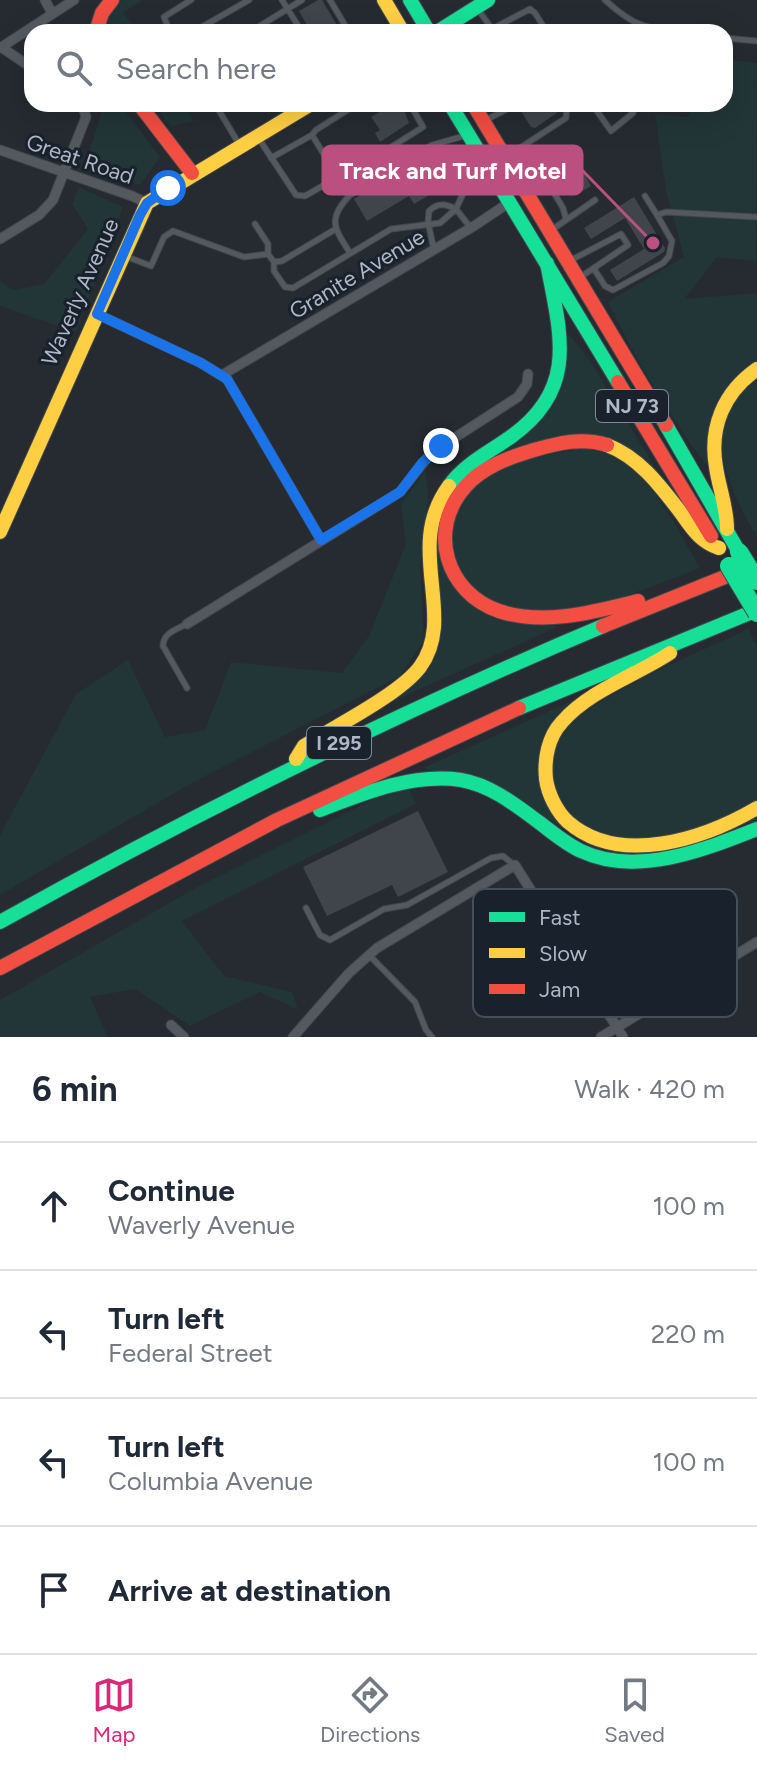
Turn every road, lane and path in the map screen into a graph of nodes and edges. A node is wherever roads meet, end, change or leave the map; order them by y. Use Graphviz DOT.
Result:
graph roads {
  1 [pos="45,0"];
  2 [pos="74,0"];
  3 [pos="112,0"];
  4 [pos="191,0"];
  5 [pos="249,0"];
  6 [pos="282,0"];
  7 [pos="302,0"];
  8 [pos="330,0"];
  9 [pos="384,0"];
  10 [pos="410,0"];
  11 [pos="605,0"];
  12 [pos="482,4"];
  13 [pos="288,9"];
  14 [pos="52,13"];
  15 [pos="36,24"];
  16 [pos="99,24"];
  17 [pos="167,24"];
  18 [pos="207,24"];
  19 [pos="263,24"];
  20 [pos="297,24"];
  21 [pos="344,24"];
  22 [pos="398,24"];
  23 [pos="424,24"];
  24 [pos="450,24"];
  25 [pos="487,24"];
  26 [pos="501,24"];
  27 [pos="542,24"];
  28 [pos="637,24"];
  29 [pos="24,32"];
  30 [pos="733,39"];
  31 [pos="757,41"];
  32 [pos="0,48"];
  33 [pos="24,63"];
  34 [pos="84,112"];
  35 [pos="145,112"];
  36 [pos="220,112"];
  37 [pos="298,112"];
  38 [pos="344,112"];
  39 [pos="415,112"];
  40 [pos="459,112"];
  41 [pos="474,112"];
  42 [pos="503,112"];
  43 [pos="566,112"];
  44 [pos="598,112"];
  45 [pos="633,112"];
  46 [pos="476,128"];
  47 [pos="312,135"];
  48 [pos="257,136"];
  49 [pos="240,145"];
  50 [pos="0,150"];
  51 [pos="481,154"];
  52 [pos="271,158"];
  53 [pos="505,158"];
  54 [pos="66,172"];
  55 [pos="192,173"];
  56 [pos="338,177"];
  57 [pos="518,181"];
  58 [pos="645,196"];
  59 [pos="595,200"];
  60 [pos="510,202"];
  61 [pos="147,203"];
  62 [pos="456,209"];
  63 [pos="657,215"];
  64 [pos="757,217"];
  65 [pos="566,219"];
  66 [pos="255,224"];
  67 [pos="428,225"];
  68 [pos="471,228"];
  69 [pos="334,230"];
  70 [pos="550,232"];
  71 [pos="0,239"];
  72 [pos="434,250"];
  73 [pos="350,253"];
  74 [pos="268,254"];
  75 [pos="123,255"];
  76 [pos="274,262"];
  77 [pos="547,263"];
  78 [pos="580,270"];
  79 [pos="97,314"];
  80 [pos="757,369"];
  81 [pos="528,374"];
  82 [pos="222,375"];
  83 [pos="0,532"];
  84 [pos="321,540"];
  85 [pos="723,540"];
  86 [pos="734,559"];
  87 [pos="757,564"];
  88 [pos="757,581"];
  89 [pos="691,589"];
  90 [pos="757,611"];
  91 [pos="187,624"];
  92 [pos="699,632"];
  93 [pos="187,688"];
  94 [pos="291,767"];
  95 [pos="757,808"];
  96 [pos="757,829"];
  97 [pos="224,846"];
  98 [pos="515,865"];
  99 [pos="474,889"];
  100 [pos="530,889"];
  101 [pos="473,890"];
  102 [pos="306,908"];
  103 [pos="0,922"];
  104 [pos="757,942"];
  105 [pos="737,954"];
  106 [pos="369,955"];
  107 [pos="0,968"];
  108 [pos="610,1017"];
  109 [pos="633,1017"];
  110 [pos="171,1025"];
  111 [pos="616,1027"];
  112 [pos="184,1037"];
  113 [pos="293,1037"];
  114 [pos="432,1037"];
  115 [pos="601,1037"];
  116 [pos="623,1037"];
  1 -- 14 [label="street"];
  2 -- 14 [label="street"];
  3 -- 16 [label="main road"];
  4 -- 17 [label="lane"];
  5 -- 18 [label="lane"];
  6 -- 13 [label="lane"];
  7 -- 13 [label="lane"];
  8 -- 21 [label="lane"];
  9 -- 22 [label="main road"];
  10 -- 23 [label="main road"];
  11 -- 28 [label="lane"];
  12 -- 24 [label="main road"];
  12 -- 25 [label="lane"];
  13 -- 19 [label="lane"];
  13 -- 20 [label="lane"];
  14 -- 15 [label="street"];
  26 -- 27 [label="lane"];
  29 -- 32 [label="street"];
  30 -- 31 [label="lane"];
  32 -- 33 [label="street"];
  34 -- 54 [label="street"];
  35 -- 55 [label="main road"];
  36 -- 49 [label="lane"];
  37 -- 48 [label="main road, Waverly Avenue"];
  38 -- 47 [label="lane"];
  39 -- 56 [label="lane"];
  40 -- 46 [label="main road, NJ 73"];
  41 -- 46 [label="main road, NJ 73"];
  42 -- 46 [label="lane"];
  43 -- 53 [label="lane"];
  44 -- 45 [label="lane"];
  46 -- 51 [label="main road, NJ 73"];
  46 -- 53 [label="main road, NJ 73"];
  46 -- 69 [label="lane"];
  47 -- 52 [label="lane"];
  47 -- 56 [label="lane"];
  48 -- 49 [label="main road, Waverly Avenue"];
  48 -- 52 [label="lane"];
  49 -- 55 [label="main road, Waverly Avenue"];
  50 -- 54 [label="street, Great Road"];
  51 -- 60 [label="main road, NJ 73"];
  51 -- 62 [label="lane"];
  52 -- 56 [label="lane"];
  53 -- 57 [label="main road, NJ 73"];
  54 -- 61 [label="street, Great Road"];
  54 -- 71 [label="street"];
  55 -- 61 [label="main road, Waverly Avenue"];
  57 -- 65 [label="lane"];
  57 -- 70 [label="main road, NJ 73"];
  58 -- 63 [label="lane"];
  59 -- 65 [label="lane"];
  60 -- 68 [label="street, Granite Avenue"];
  60 -- 77 [label="main road, NJ 73"];
  61 -- 75 [label="main road, Waverly Avenue"];
  62 -- 67 [label="lane"];
  62 -- 67 [label="lane"];
  62 -- 68 [label="lane"];
  63 -- 64 [label="lane"];
  63 -- 78 [label="lane"];
  65 -- 70 [label="lane"];
  66 -- 74 [label="lane"];
  67 -- 72 [label="lane"];
  67 -- 73 [label="lane"];
  68 -- 72 [label="street, Granite Avenue"];
  69 -- 73 [label="lane"];
  69 -- 76 [label="lane"];
  70 -- 78 [label="main road, NJ 73"];
  72 -- 82 [label="street, Granite Avenue"];
  73 -- 76 [label="lane"];
  74 -- 75 [label="lane"];
  74 -- 76 [label="lane"];
  75 -- 79 [label="main road, Waverly Avenue"];
  77 -- 85 [label="main road, NJ 73"];
  77 -- 94 [label="main road"];
  78 -- 78 [label="lane"];
  78 -- 85 [label="main road, NJ 73"];
  79 -- 82 [label="street"];
  79 -- 83 [label="main road, Waverly Avenue"];
  80 -- 85 [label="main road"];
  81 -- 84 [label="street"];
  82 -- 84 [label="street"];
  84 -- 91 [label="street"];
  85 -- 86 [label="main road, NJ 73"];
  85 -- 89 [label="main road"];
  86 -- 88 [label="main road, NJ 73, bridge"];
  86 -- 90 [label="main road, NJ 73, bridge"];
  87 -- 89 [label="main road, I 295"];
  89 -- 94 [label="main road, I 295"];
  90 -- 92 [label="main road, I 295"];
  91 -- 93 [label="lane"];
  92 -- 95 [label="main road"];
  92 -- 97 [label="main road, I 295"];
  94 -- 103 [label="main road, I 295"];
  96 -- 97 [label="main road"];
  97 -- 107 [label="main road, I 295"];
  98 -- 99 [label="street"];
  98 -- 100 [label="street"];
  98 -- 102 [label="lane"];
  101 -- 106 [label="street"];
  104 -- 105 [label="street"];
  106 -- 113 [label="street"];
  106 -- 114 [label="lane"];
  108 -- 111 [label="street"];
  109 -- 111 [label="street"];
  110 -- 112 [label="street"];
  111 -- 115 [label="street"];
  111 -- 116 [label="street"];
}
